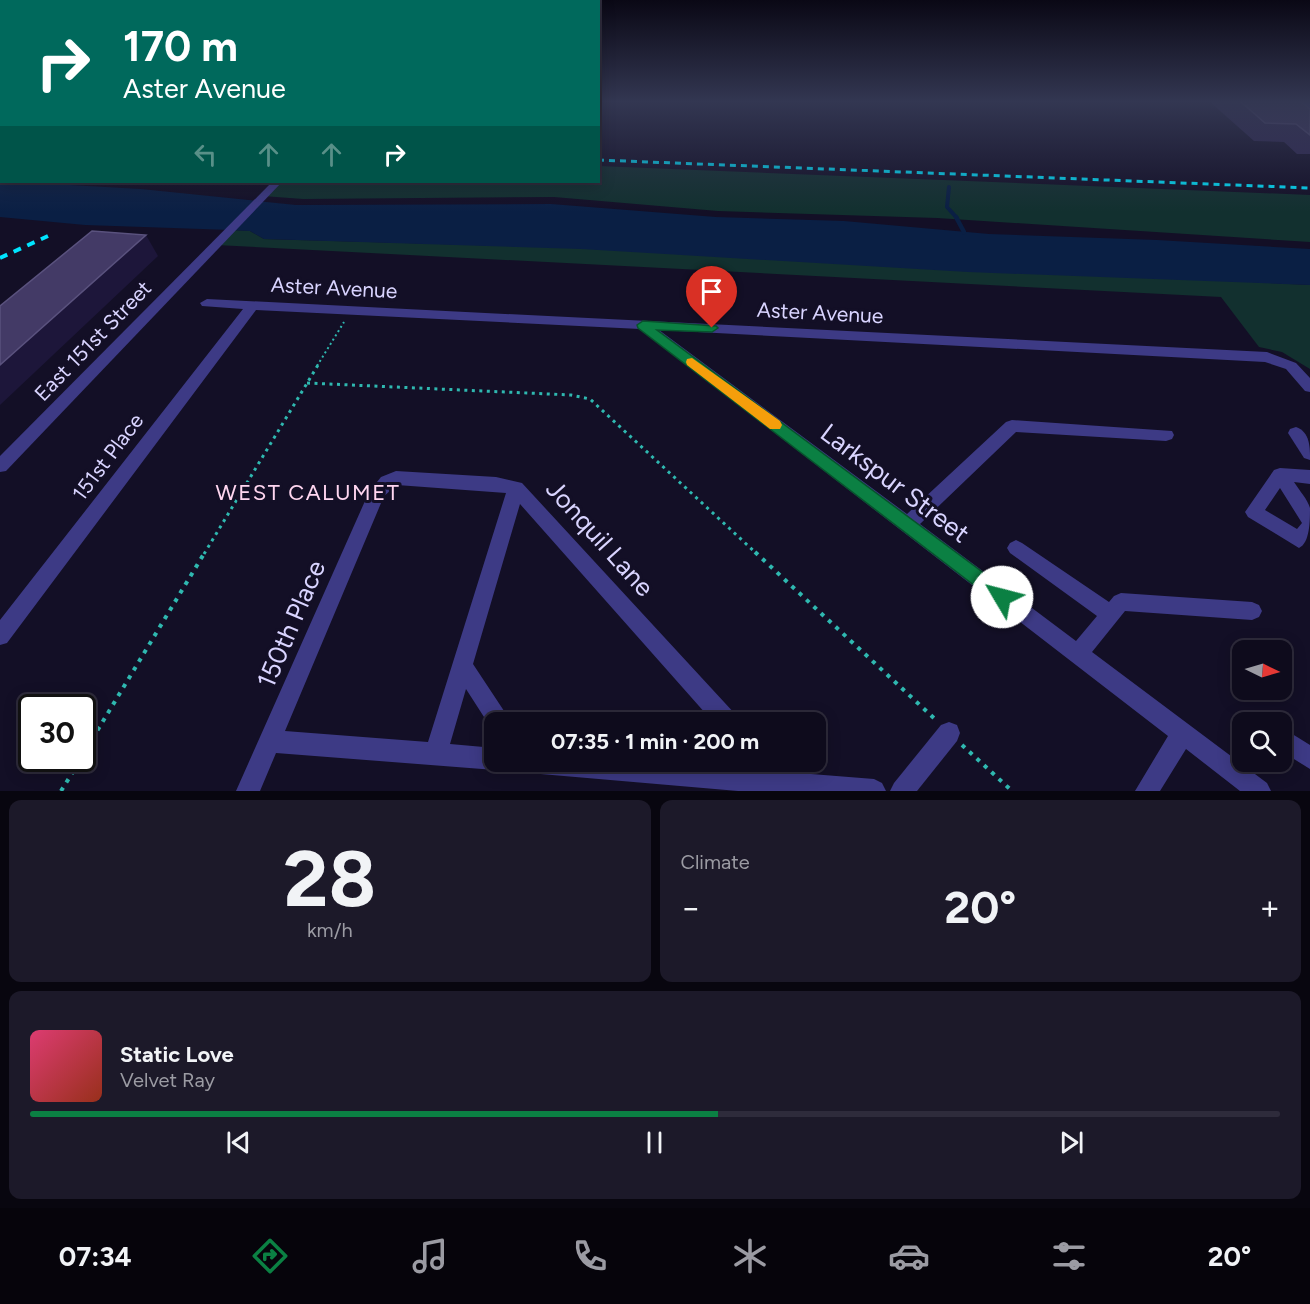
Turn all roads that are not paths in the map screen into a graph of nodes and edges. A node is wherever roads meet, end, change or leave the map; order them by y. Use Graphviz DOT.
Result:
graph roads {
  1 [pos="275,183"];
  2 [pos="207,303"];
  3 [pos="253,305"];
  4 [pos="643,325"];
  5 [pos="1310,387"];
  6 [pos="1296,433"];
  7 [pos="1166,435"];
  8 [pos="1310,454"];
  9 [pos="0,466"];
  10 [pos="1280,475"];
  11 [pos="1310,477"];
  12 [pos="387,482"];
  13 [pos="516,488"];
  14 [pos="1310,523"];
  15 [pos="907,525"];
  16 [pos="1016,548"];
  17 [pos="1252,611"];
  18 [pos="1111,615"];
  19 [pos="0,636"];
  20 [pos="1078,654"];
  21 [pos="462,665"];
  22 [pos="494,712"];
  23 [pos="718,712"];
  24 [pos="949,733"];
  25 [pos="1183,733"];
  26 [pos="270,741"];
  27 [pos="1292,746"];
  28 [pos="436,754"];
  29 [pos="484,758"];
  30 [pos="1310,758"];
  31 [pos="629,772"];
  32 [pos="770,772"];
  33 [pos="779,787"];
  34 [pos="248,791"];
  35 [pos="874,791"];
  36 [pos="902,791"];
  37 [pos="1147,791"];
  38 [pos="1259,791"];
  1 -- 9 [label="street, East 151st Street"];
  2 -- 3 [label="street, Aster Avenue"];
  3 -- 4 [label="street, Aster Avenue"];
  3 -- 19 [label="street, 151st Place"];
  4 -- 5 [label="street, Aster Avenue"];
  4 -- 15 [label="street, Larkspur Street"];
  6 -- 8 [label="street"];
  7 -- 15 [label="street"];
  10 -- 11 [label="street"];
  10 -- 14 [label="street"];
  10 -- 14 [label="street"];
  12 -- 13 [label="street, Jonquil Lane"];
  12 -- 26 [label="street, 150th Place"];
  13 -- 21 [label="street"];
  13 -- 23 [label="street, Jonquil Lane"];
  15 -- 20 [label="street, Larkspur Street"];
  16 -- 18 [label="street"];
  17 -- 18 [label="street"];
  18 -- 20 [label="street"];
  20 -- 25 [label="street, Larkspur Street"];
  21 -- 22 [label="street"];
  21 -- 28 [label="street"];
  24 -- 36 [label="street"];
  25 -- 37 [label="street"];
  25 -- 38 [label="street, Larkspur Street"];
  26 -- 28 [label="street"];
  26 -- 34 [label="street, 150th Place"];
  27 -- 30 [label="street"];
  28 -- 29 [label="street"];
  31 -- 33 [label="street"];
  32 -- 33 [label="street"];
  33 -- 35 [label="street"];
}
